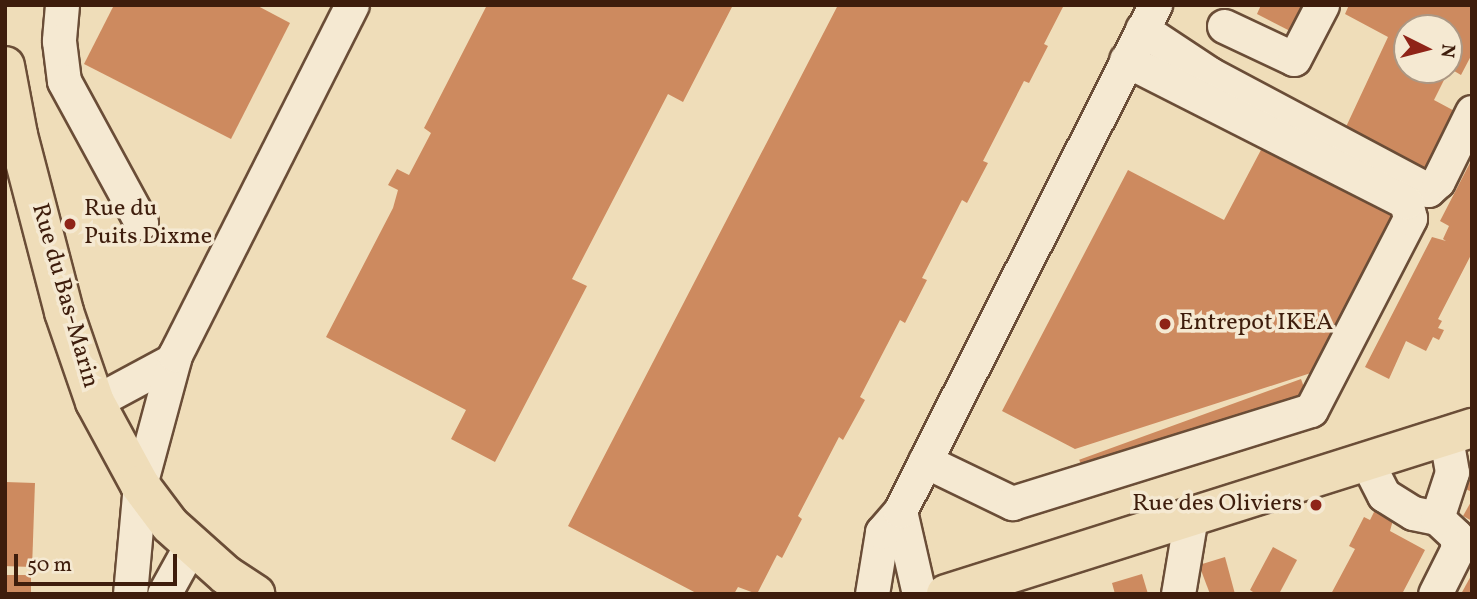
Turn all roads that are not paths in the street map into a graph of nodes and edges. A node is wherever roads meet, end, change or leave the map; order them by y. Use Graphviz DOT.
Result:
graph roads {
  1 [pos="62,5"];
  2 [pos="352,5"];
  3 [pos="1322,5"];
  4 [pos="1229,15"];
  5 [pos="1149,17"];
  6 [pos="1126,60"];
  7 [pos="5,66"];
  8 [pos="1203,68"];
  9 [pos="1472,112"];
  10 [pos="141,222"];
  11 [pos="173,360"];
  12 [pos="95,402"];
  13 [pos="1459,433"];
  14 [pos="925,461"];
  15 [pos="1367,462"];
  16 [pos="140,485"];
  17 [pos="900,511"];
  18 [pos="1191,516"];
  19 [pos="1437,518"];
  20 [pos="191,545"];
  21 [pos="1007,585"];
  22 [pos="130,594"];
  23 [pos="164,594"];
  24 [pos="255,594"];
  25 [pos="872,594"];
  26 [pos="919,594"];
  27 [pos="946,594"];
  28 [pos="1178,594"];
  29 [pos="1435,594"];
  1 -- 10 [label="street"];
  2 -- 11 [label="street"];
  3 -- 4 [label="street"];
  4 -- 8 [label="street"];
  5 -- 6 [label="street"];
  5 -- 8 [label="street"];
  6 -- 14 [label="street"];
  6 -- 14 [label="street"];
  7 -- 12 [label="main road, Rue du Bas-Marin"];
  8 -- 9 [label="street"];
  11 -- 12 [label="street"];
  11 -- 16 [label="street"];
  12 -- 16 [label="main road, Rue du Bas-Marin"];
  13 -- 15 [label="main road"];
  13 -- 19 [label="street"];
  14 -- 17 [label="street"];
  15 -- 18 [label="main road"];
  15 -- 19 [label="street"];
  16 -- 20 [label="main road, Rue du Bas-Marin"];
  16 -- 22 [label="street"];
  17 -- 25 [label="street"];
  17 -- 26 [label="street"];
  18 -- 21 [label="main road"];
  18 -- 28 [label="street"];
  19 -- 29 [label="street"];
  20 -- 23 [label="street"];
  20 -- 24 [label="main road, Rue du Bas-Marin"];
  21 -- 27 [label="main road"];
}
